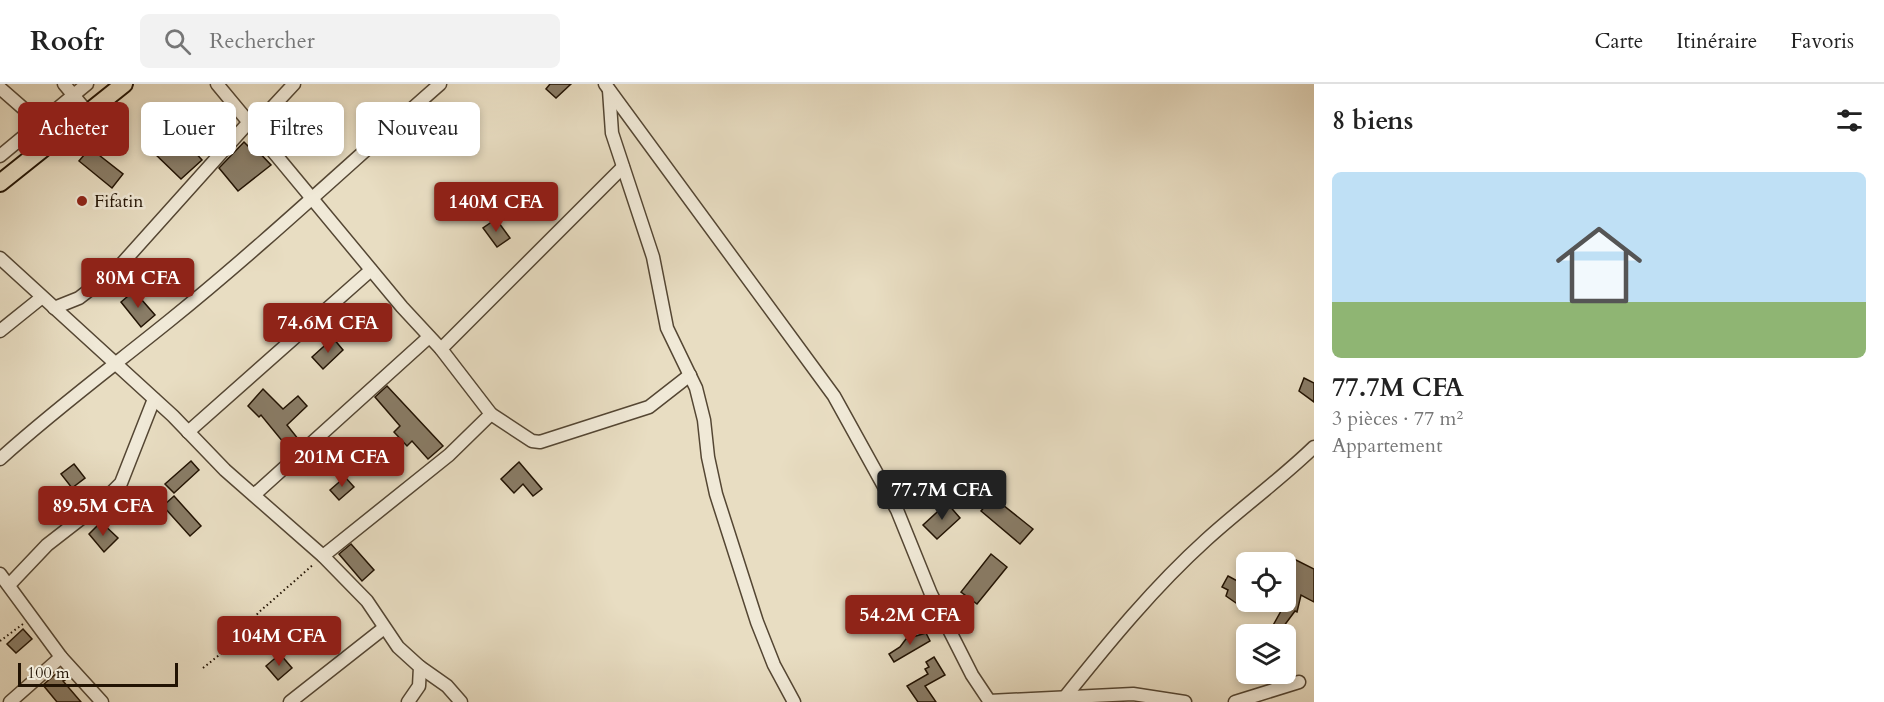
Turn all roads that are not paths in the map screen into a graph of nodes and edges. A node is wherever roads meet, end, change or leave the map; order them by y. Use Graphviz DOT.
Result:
graph roads {
  1 [pos="64,84"];
  2 [pos="87,84"];
  3 [pos="124,84"];
  4 [pos="217,84"];
  5 [pos="294,84"];
  6 [pos="440,84"];
  7 [pos="607,87"];
  8 [pos="0,88"];
  9 [pos="75,94"];
  10 [pos="65,102"];
  11 [pos="81,102"];
  12 [pos="103,102"];
  13 [pos="275,102"];
  14 [pos="18,104"];
  15 [pos="248,121"];
  16 [pos="248,128"];
  17 [pos="18,141"];
  18 [pos="0,156"];
  19 [pos="35,156"];
  20 [pos="277,156"];
  21 [pos="623,167"];
  22 [pos="0,183"];
  23 [pos="312,197"];
  24 [pos="0,258"];
  25 [pos="371,270"];
  26 [pos="41,298"];
  27 [pos="54,308"];
  28 [pos="0,331"];
  29 [pos="429,337"];
  30 [pos="441,349"];
  31 [pos="113,363"];
  32 [pos="690,375"];
  33 [pos="154,399"];
  34 [pos="492,414"];
  35 [pos="188,432"];
  36 [pos="1314,447"];
  37 [pos="0,459"];
  38 [pos="254,495"];
  39 [pos="323,556"];
  40 [pos="0,574"];
  41 [pos="9,585"];
  42 [pos="384,628"];
  43 [pos="61,657"];
  44 [pos="420,667"];
  45 [pos="1299,682"];
  46 [pos="1065,697"];
  47 [pos="10,702"];
  48 [pos="102,702"];
  49 [pos="290,702"];
  50 [pos="408,702"];
  51 [pos="461,702"];
  52 [pos="794,702"];
  53 [pos="990,702"];
  54 [pos="1185,702"];
  55 [pos="1235,702"];
  1 -- 9 [label="street"];
  2 -- 9 [label="street"];
  3 -- 12 [label="main road"];
  4 -- 15 [label="street"];
  5 -- 13 [label="street"];
  6 -- 23 [label="street"];
  7 -- 21 [label="street"];
  7 -- 53 [label="street"];
  8 -- 14 [label="street"];
  9 -- 10 [label="street"];
  9 -- 11 [label="street"];
  16 -- 27 [label="street"];
  17 -- 18 [label="street"];
  19 -- 22 [label="main road"];
  20 -- 23 [label="street"];
  21 -- 30 [label="street"];
  21 -- 32 [label="street"];
  23 -- 25 [label="street"];
  23 -- 31 [label="street"];
  24 -- 26 [label="street"];
  25 -- 29 [label="street"];
  25 -- 35 [label="street"];
  26 -- 27 [label="street"];
  26 -- 28 [label="street"];
  27 -- 31 [label="street"];
  29 -- 30 [label="street"];
  29 -- 38 [label="street"];
  30 -- 34 [label="street"];
  31 -- 33 [label="street"];
  31 -- 37 [label="street"];
  32 -- 34 [label="street"];
  32 -- 52 [label="street"];
  33 -- 35 [label="street"];
  33 -- 41 [label="street"];
  34 -- 39 [label="street"];
  35 -- 38 [label="street"];
  36 -- 46 [label="street"];
  38 -- 39 [label="street"];
  39 -- 42 [label="street"];
  40 -- 41 [label="street"];
  41 -- 43 [label="street"];
  42 -- 44 [label="street"];
  42 -- 49 [label="street"];
  43 -- 47 [label="street"];
  43 -- 48 [label="street"];
  44 -- 50 [label="street"];
  44 -- 51 [label="street"];
  45 -- 55 [label="street"];
  46 -- 53 [label="street"];
  46 -- 54 [label="street"];
}
